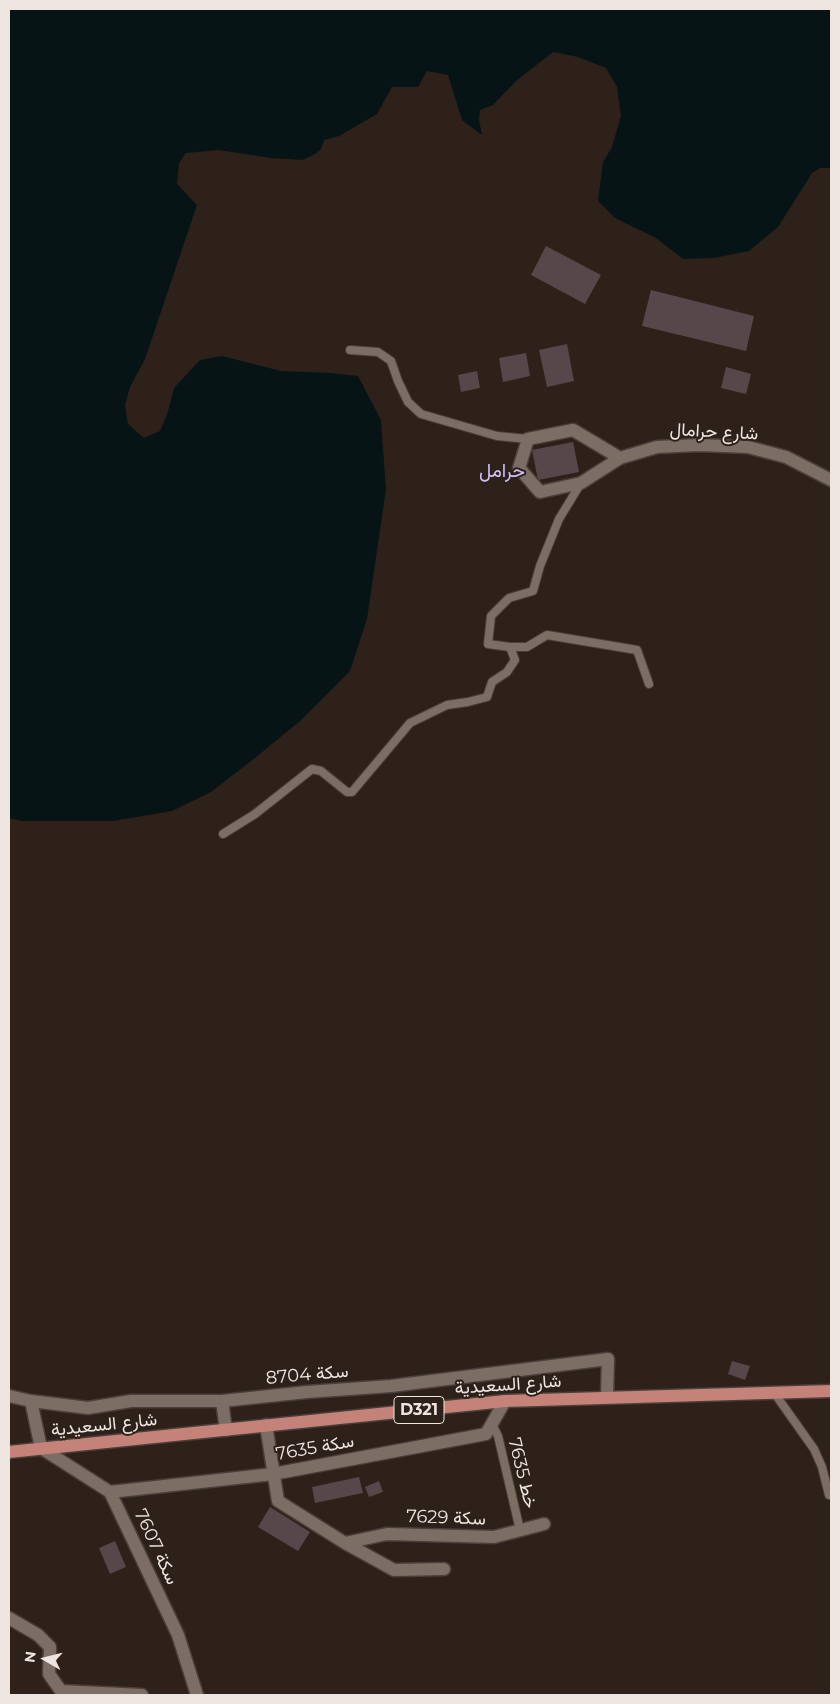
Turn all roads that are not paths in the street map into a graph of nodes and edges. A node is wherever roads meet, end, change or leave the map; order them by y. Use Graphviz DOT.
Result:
graph roads {
  1 [pos="350,350"];
  2 [pos="528,440"];
  3 [pos="620,458"];
  4 [pos="831,480"];
  5 [pos="581,483"];
  6 [pos="510,647"];
  7 [pos="649,684"];
  8 [pos="224,834"];
  9 [pos="831,1391"];
  10 [pos="775,1394"];
  11 [pos="9,1396"];
  12 [pos="607,1397"];
  13 [pos="31,1401"];
  14 [pos="222,1401"];
  15 [pos="505,1401"];
  16 [pos="266,1425"];
  17 [pos="491,1426"];
  18 [pos="226,1430"];
  19 [pos="41,1448"];
  20 [pos="9,1452"];
  21 [pos="273,1474"];
  22 [pos="110,1492"];
  23 [pos="829,1495"];
  24 [pos="544,1524"];
  25 [pos="520,1530"];
  26 [pos="345,1543"];
  27 [pos="444,1569"];
  28 [pos="9,1618"];
  29 [pos="142,1695"];
  30 [pos="198,1695"];
  1 -- 2 [label="lane"];
  2 -- 3 [label="street"];
  2 -- 5 [label="street, شارع حرامال"];
  3 -- 4 [label="street, شارع حرامال"];
  3 -- 5 [label="street, شارع حرامال"];
  5 -- 6 [label="lane"];
  6 -- 7 [label="lane"];
  6 -- 8 [label="lane"];
  9 -- 10 [label="main road, شارع السعيدية / D321"];
  10 -- 12 [label="main road, شارع السعيدية / D321"];
  10 -- 23 [label="lane"];
  11 -- 13 [label="street, سكة 8704"];
  12 -- 14 [label="street, سكة 8704"];
  12 -- 15 [label="main road, شارع السعيدية / D321"];
  13 -- 14 [label="street, سكة 8704"];
  13 -- 19 [label="street"];
  14 -- 18 [label="street"];
  15 -- 16 [label="main road, شارع السعيدية / D321"];
  15 -- 17 [label="street"];
  16 -- 18 [label="main road, شارع السعيدية / D321"];
  16 -- 21 [label="street"];
  17 -- 21 [label="street, سكة 7635"];
  17 -- 25 [label="lane, 7635 خط"];
  18 -- 19 [label="main road, شارع السعيدية / D321"];
  19 -- 20 [label="main road, شارع السعيدية / D321"];
  19 -- 22 [label="street"];
  21 -- 22 [label="street, سكة 7635"];
  21 -- 26 [label="street"];
  22 -- 30 [label="street, سكة 7607"];
  24 -- 25 [label="street, سكة 7629"];
  25 -- 26 [label="street, سكة 7629"];
  26 -- 27 [label="street"];
  28 -- 29 [label="street"];
}
